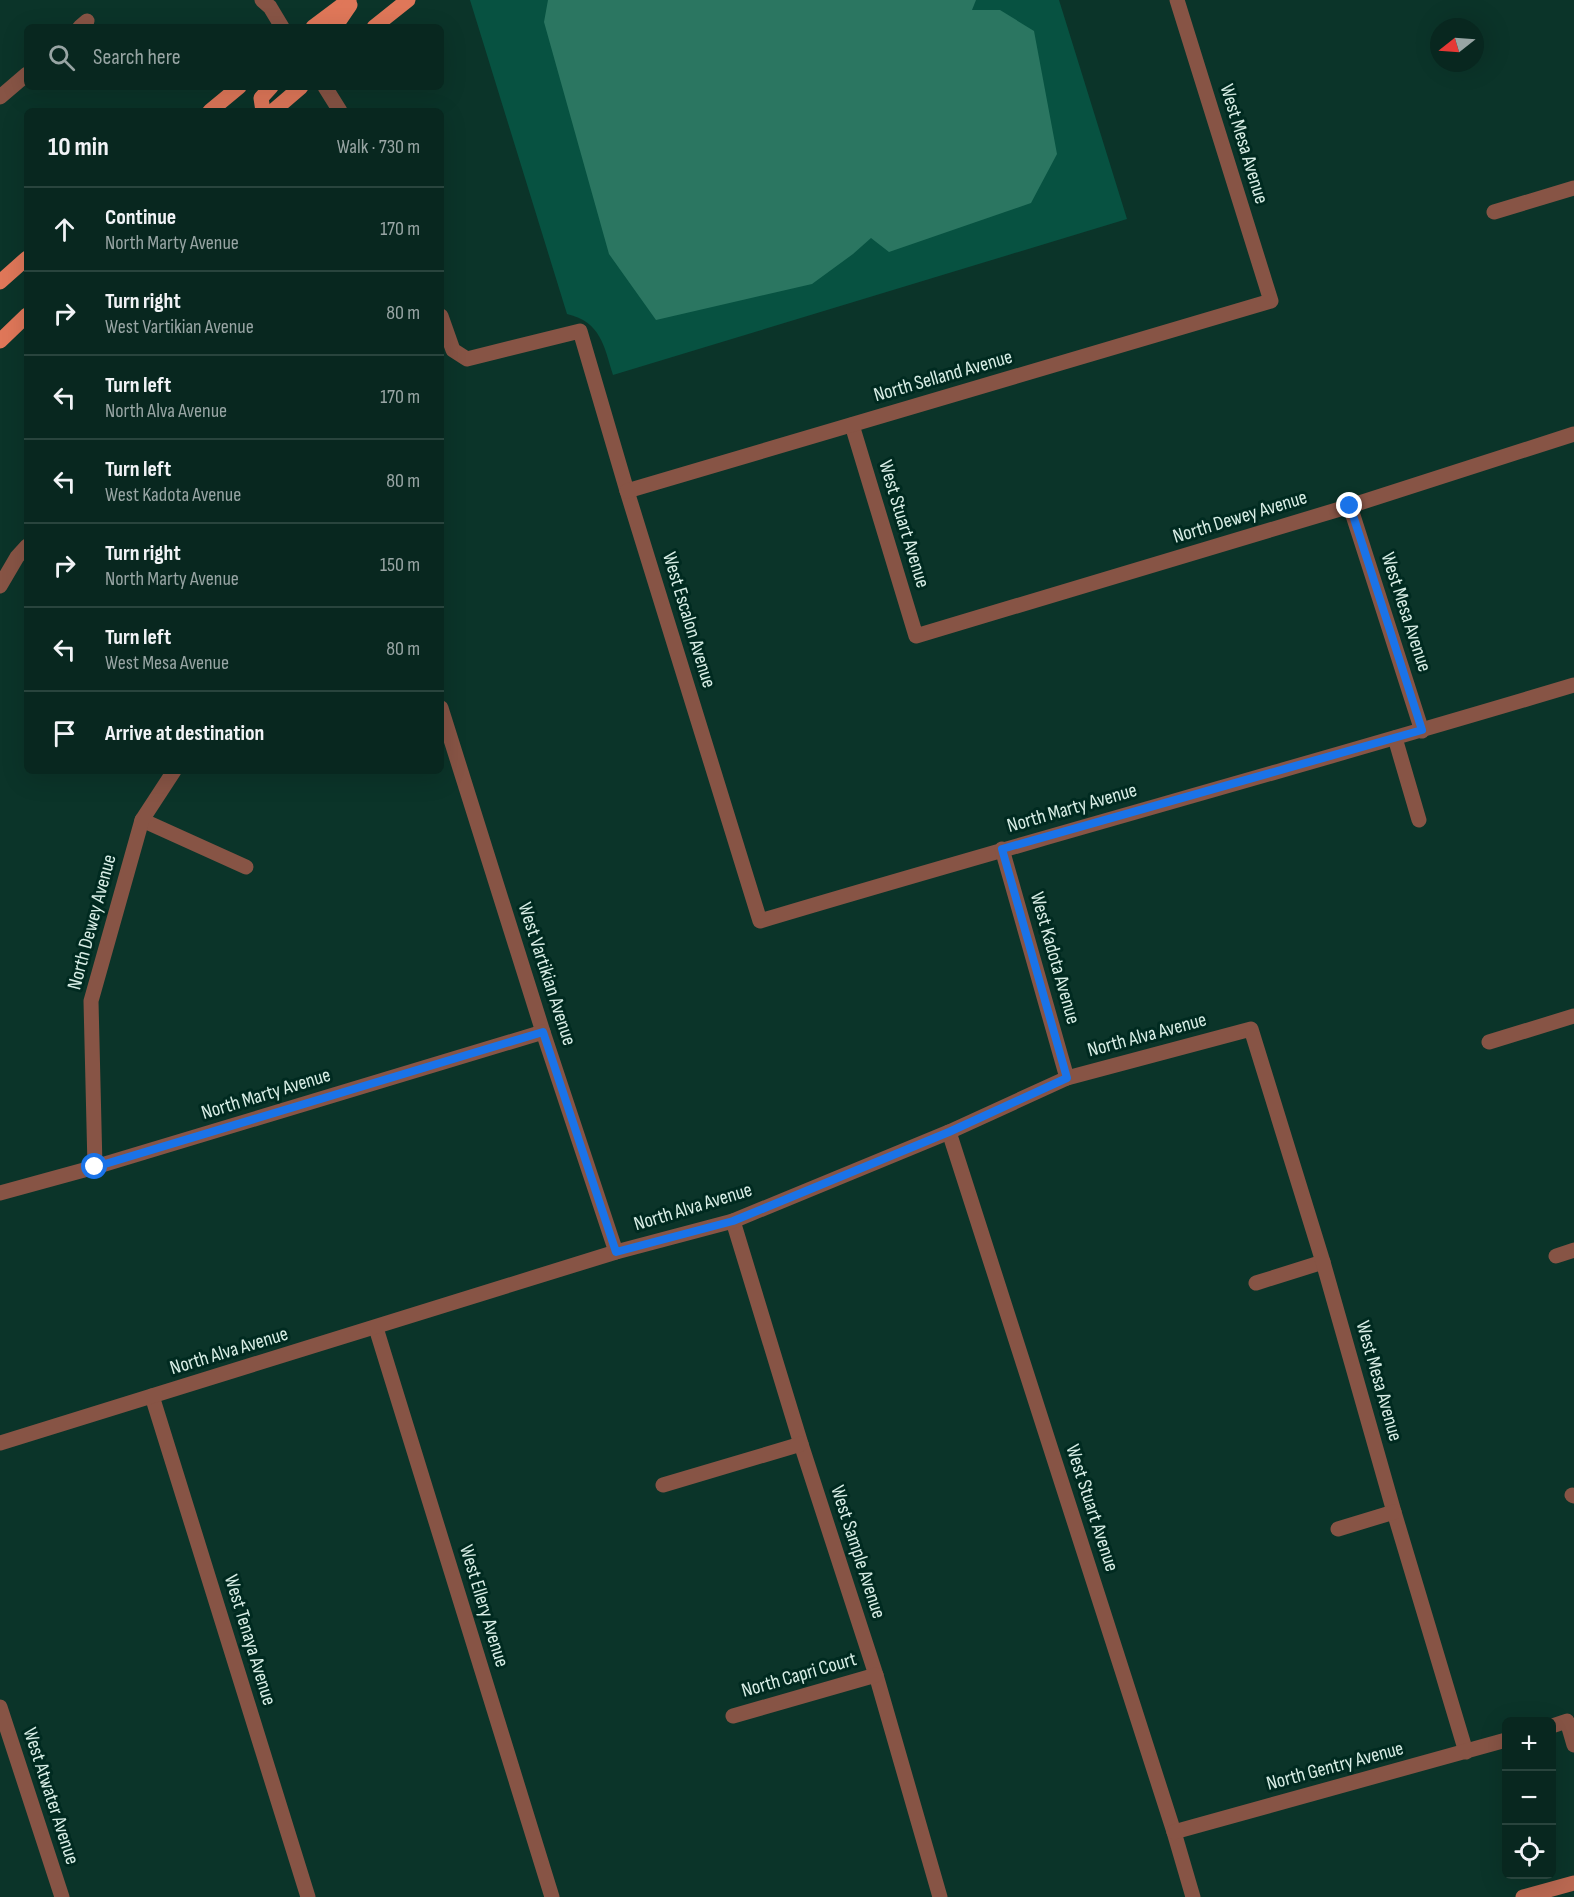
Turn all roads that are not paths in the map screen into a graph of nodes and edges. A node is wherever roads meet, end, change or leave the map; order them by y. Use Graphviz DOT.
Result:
graph roads {
  1 [pos="262,0"];
  2 [pos="352,0"];
  3 [pos="408,0"];
  4 [pos="1177,0"];
  5 [pos="280,24"];
  6 [pos="317,24"];
  7 [pos="337,24"];
  8 [pos="378,24"];
  9 [pos="24,77"];
  10 [pos="235,90"];
  11 [pos="268,90"];
  12 [pos="298,90"];
  13 [pos="327,90"];
  14 [pos="0,98"];
  15 [pos="214,108"];
  16 [pos="263,108"];
  17 [pos="276,108"];
  18 [pos="338,108"];
  19 [pos="1574,188"];
  20 [pos="1494,212"];
  21 [pos="24,261"];
  22 [pos="0,282"];
  23 [pos="1271,301"];
  24 [pos="24,318"];
  25 [pos="444,324"];
  26 [pos="0,341"];
  27 [pos="852,425"];
  28 [pos="1574,434"];
  29 [pos="627,491"];
  30 [pos="1350,506"];
  31 [pos="24,549"];
  32 [pos="0,586"];
  33 [pos="916,636"];
  34 [pos="1574,684"];
  35 [pos="444,718"];
  36 [pos="1422,730"];
  37 [pos="1395,738"];
  38 [pos="172,774"];
  39 [pos="142,820"];
  40 [pos="1419,820"];
  41 [pos="1002,849"];
  42 [pos="246,867"];
  43 [pos="760,921"];
  44 [pos="1574,1016"];
  45 [pos="1251,1029"];
  46 [pos="543,1032"];
  47 [pos="1489,1042"];
  48 [pos="1067,1078"];
  49 [pos="949,1132"];
  50 [pos="95,1167"];
  51 [pos="0,1193"];
  52 [pos="733,1221"];
  53 [pos="1574,1250"];
  54 [pos="616,1252"];
  55 [pos="1556,1256"];
  56 [pos="1323,1262"];
  57 [pos="1256,1282"];
  58 [pos="376,1328"];
  59 [pos="152,1396"];
  60 [pos="0,1443"];
  61 [pos="801,1444"];
  62 [pos="663,1485"];
  63 [pos="1394,1512"];
  64 [pos="1338,1529"];
  65 [pos="876,1675"];
  66 [pos="0,1707"];
  67 [pos="733,1716"];
  68 [pos="1556,1724"];
  69 [pos="1502,1741"];
  70 [pos="1574,1745"];
  71 [pos="1466,1752"];
  72 [pos="1174,1832"];
  73 [pos="1574,1883"];
  74 [pos="62,1897"];
  75 [pos="308,1897"];
  76 [pos="552,1897"];
  77 [pos="940,1897"];
  78 [pos="1193,1897"];
  79 [pos="1523,1897"];
  1 -- 5 [label="street"];
  2 -- 6 [label="main road"];
  2 -- 7 [label="main road"];
  3 -- 8 [label="main road"];
  4 -- 23 [label="street, West Mesa Avenue"];
  9 -- 14 [label="street"];
  10 -- 15 [label="main road"];
  11 -- 16 [label="main road"];
  12 -- 17 [label="main road"];
  13 -- 18 [label="street"];
  19 -- 20 [label="street"];
  21 -- 22 [label="main road"];
  23 -- 27 [label="street, North Selland Avenue"];
  24 -- 26 [label="main road"];
  25 -- 29 [label="street, West Escalon Avenue"];
  27 -- 29 [label="street, North Selland Avenue"];
  27 -- 33 [label="street, West Stuart Avenue"];
  28 -- 30 [label="street, North Dewey Avenue"];
  29 -- 43 [label="street, West Escalon Avenue"];
  30 -- 33 [label="street, North Dewey Avenue"];
  30 -- 36 [label="street, West Mesa Avenue"];
  31 -- 32 [label="street"];
  34 -- 36 [label="street, North Marty Avenue"];
  35 -- 46 [label="street, West Vartikian Avenue"];
  36 -- 37 [label="street, North Marty Avenue"];
  37 -- 40 [label="street"];
  37 -- 41 [label="street, North Marty Avenue"];
  38 -- 39 [label="street, North Dewey Avenue"];
  39 -- 42 [label="street"];
  39 -- 50 [label="street, North Dewey Avenue"];
  41 -- 43 [label="street, North Marty Avenue"];
  41 -- 48 [label="street, West Kadota Avenue"];
  44 -- 47 [label="street"];
  45 -- 48 [label="street, North Alva Avenue"];
  45 -- 56 [label="street, West Mesa Avenue"];
  46 -- 50 [label="street, North Marty Avenue"];
  46 -- 54 [label="street, West Vartikian Avenue"];
  48 -- 49 [label="street, North Alva Avenue"];
  49 -- 52 [label="street, North Alva Avenue"];
  49 -- 72 [label="street, West Stuart Avenue"];
  50 -- 51 [label="street, North Marty Avenue"];
  52 -- 54 [label="street, North Alva Avenue"];
  52 -- 61 [label="street, West Sample Avenue"];
  53 -- 55 [label="street"];
  54 -- 58 [label="street, North Alva Avenue"];
  56 -- 57 [label="street"];
  56 -- 63 [label="street, West Mesa Avenue"];
  58 -- 59 [label="street, North Alva Avenue"];
  58 -- 76 [label="street, West Ellery Avenue"];
  59 -- 60 [label="street, North Alva Avenue"];
  59 -- 75 [label="street, West Tenaya Avenue"];
  61 -- 62 [label="street"];
  61 -- 65 [label="street, West Sample Avenue"];
  63 -- 64 [label="street"];
  63 -- 71 [label="street, West Mesa Avenue"];
  65 -- 67 [label="street, North Capri Court"];
  65 -- 77 [label="street, West Sample Avenue"];
  66 -- 74 [label="street, West Atwater Avenue"];
  68 -- 70 [label="street"];
  69 -- 71 [label="street, North Gentry Avenue"];
  71 -- 72 [label="street, North Gentry Avenue"];
  72 -- 78 [label="street, West Stuart Avenue"];
  73 -- 79 [label="street"];
}
